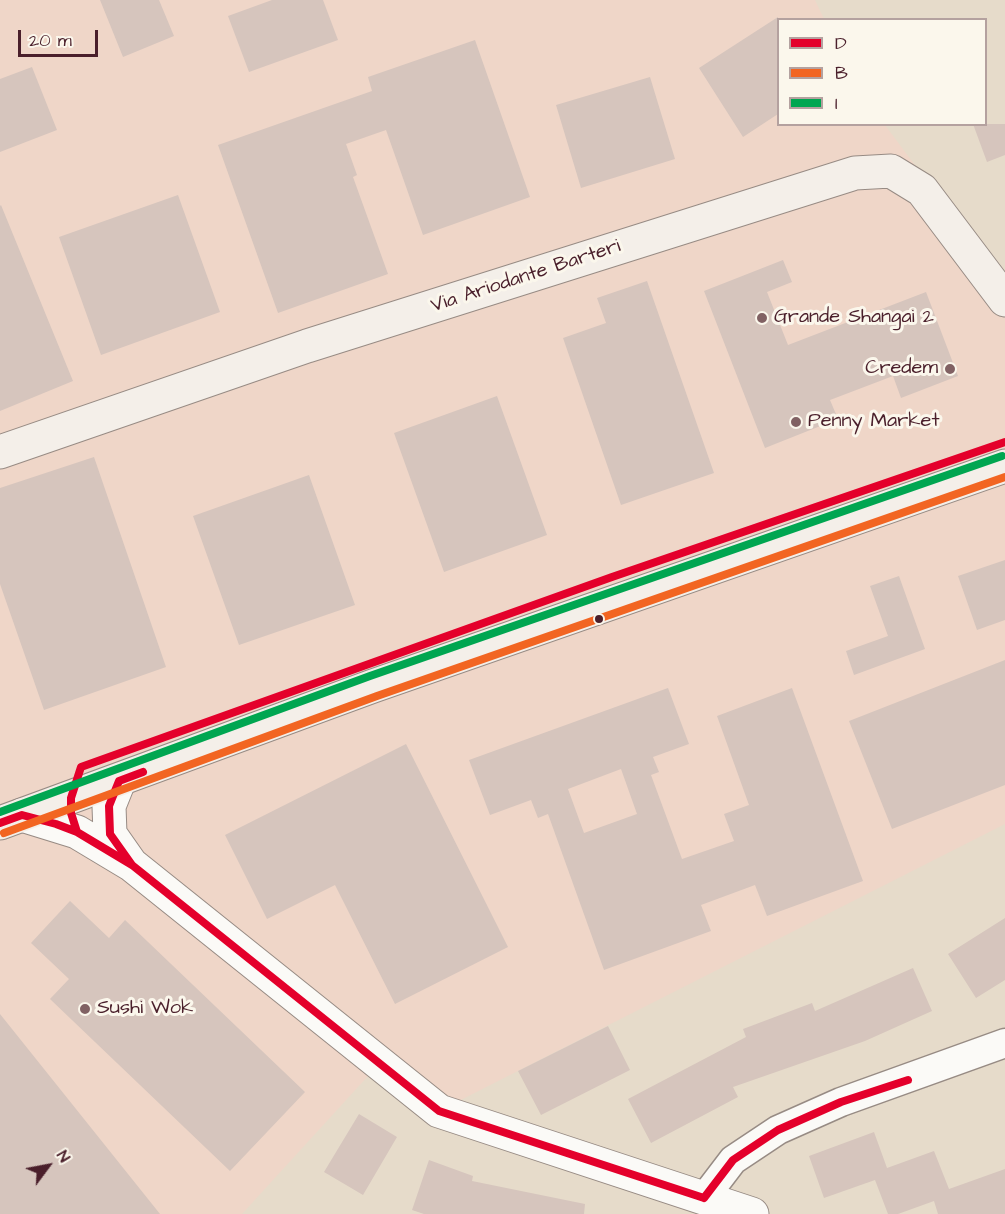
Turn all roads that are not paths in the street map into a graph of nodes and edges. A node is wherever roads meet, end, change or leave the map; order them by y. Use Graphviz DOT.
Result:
graph roads {
  1 [pos="1005,300"];
  2 [pos="0,452"];
  3 [pos="1005,466"];
  4 [pos="119,781"];
  5 [pos="7,814"];
  6 [pos="132,865"];
  7 [pos="1005,1043"];
  8 [pos="704,1198"];
  9 [pos="749,1214"];
  1 -- 2 [label="main road, Via Ariodante Barteri"];
  3 -- 4 [label="main road"];
  4 -- 5 [label="main road"];
  4 -- 6 [label="street"];
  5 -- 6 [label="street"];
  6 -- 8 [label="street"];
  7 -- 8 [label="street"];
  8 -- 9 [label="street"];
}
